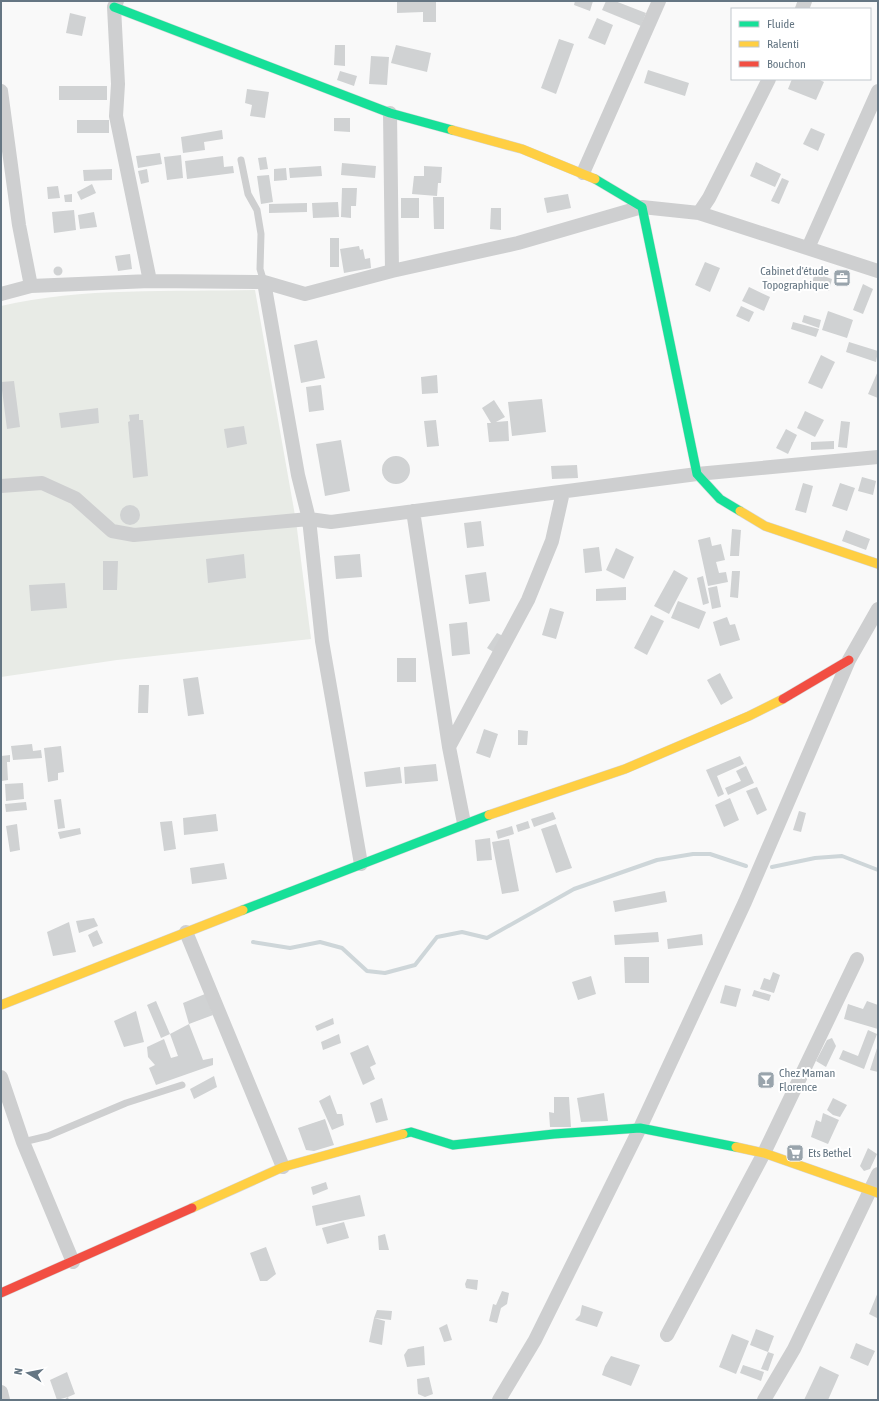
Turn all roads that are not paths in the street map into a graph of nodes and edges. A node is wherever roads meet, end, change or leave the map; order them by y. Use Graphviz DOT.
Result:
graph roads {
  1 [pos="660,1"];
  2 [pos="115,4"];
  3 [pos="768,80"];
  4 [pos="1,91"];
  5 [pos="878,91"];
  6 [pos="390,112"];
  7 [pos="241,160"];
  8 [pos="583,173"];
  9 [pos="642,207"];
  10 [pos="699,213"];
  11 [pos="808,248"];
  12 [pos="392,271"];
  13 [pos="878,271"];
  14 [pos="150,281"];
  15 [pos="264,282"];
  16 [pos="31,286"];
  17 [pos="1,294"];
  18 [pos="878,457"];
  19 [pos="696,474"];
  20 [pos="1,486"];
  21 [pos="563,492"];
  22 [pos="413,511"];
  23 [pos="309,519"];
  24 [pos="878,564"];
  25 [pos="878,609"];
  26 [pos="849,660"];
  27 [pos="449,747"];
  28 [pos="464,823"];
  29 [pos="361,864"];
  30 [pos="186,932"];
  31 [pos="857,959"];
  32 [pos="1,1005"];
  33 [pos="1,1077"];
  34 [pos="182,1085"];
  35 [pos="640,1128"];
  36 [pos="23,1142"];
  37 [pos="764,1154"];
  38 [pos="283,1167"];
  39 [pos="878,1174"];
  40 [pos="875,1192"];
  41 [pos="73,1262"];
  42 [pos="1,1293"];
  43 [pos="667,1335"];
  44 [pos="1,1392"];
  45 [pos="3,1400"];
  46 [pos="499,1400"];
  47 [pos="764,1400"];
  1 -- 8 [label="street"];
  2 -- 6 [label="street"];
  2 -- 14 [label="street"];
  3 -- 10 [label="street"];
  4 -- 16 [label="street"];
  5 -- 11 [label="street"];
  6 -- 8 [label="street"];
  6 -- 12 [label="street"];
  7 -- 15 [label="lane"];
  8 -- 9 [label="street"];
  9 -- 10 [label="street"];
  9 -- 12 [label="street"];
  9 -- 19 [label="street"];
  10 -- 11 [label="street"];
  11 -- 13 [label="street"];
  12 -- 15 [label="street"];
  14 -- 15 [label="street"];
  14 -- 16 [label="street"];
  15 -- 23 [label="street"];
  16 -- 17 [label="street"];
  18 -- 19 [label="street"];
  19 -- 21 [label="street"];
  19 -- 24 [label="street"];
  20 -- 23 [label="street"];
  21 -- 22 [label="street"];
  21 -- 27 [label="street"];
  22 -- 23 [label="street"];
  22 -- 27 [label="street"];
  23 -- 29 [label="street"];
  25 -- 26 [label="street"];
  26 -- 28 [label="street"];
  26 -- 35 [label="street"];
  27 -- 28 [label="street"];
  28 -- 29 [label="street"];
  29 -- 30 [label="street"];
  30 -- 32 [label="street"];
  30 -- 38 [label="street"];
  31 -- 37 [label="street"];
  33 -- 36 [label="street"];
  34 -- 36 [label="lane"];
  35 -- 37 [label="street"];
  35 -- 38 [label="street"];
  35 -- 46 [label="street"];
  36 -- 41 [label="street"];
  37 -- 40 [label="street"];
  37 -- 43 [label="street"];
  38 -- 41 [label="street"];
  39 -- 40 [label="street"];
  40 -- 47 [label="street"];
  41 -- 42 [label="street"];
  44 -- 45 [label="street"];
}
